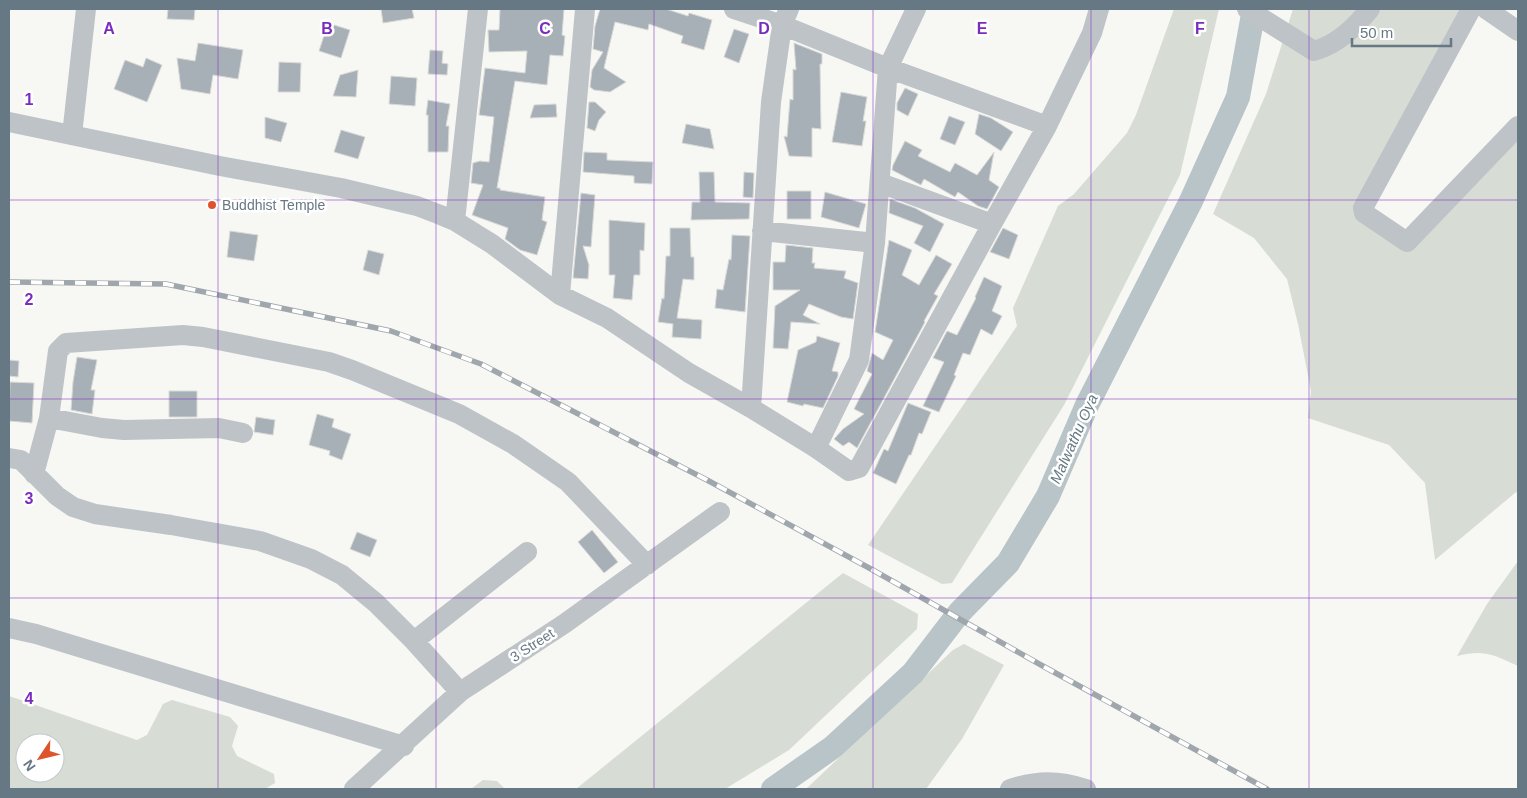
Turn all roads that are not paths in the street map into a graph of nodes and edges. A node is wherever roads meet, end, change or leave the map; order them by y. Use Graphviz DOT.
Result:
graph roads {
  1 [pos="86,9"];
  2 [pos="478,9"];
  3 [pos="585,9"];
  4 [pos="734,9"];
  5 [pos="916,9"];
  6 [pos="1099,9"];
  7 [pos="1247,9"];
  8 [pos="1370,9"];
  9 [pos="1471,9"];
  10 [pos="1486,9"];
  11 [pos="785,17"];
  12 [pos="1518,31"];
  13 [pos="888,68"];
  14 [pos="9,122"];
  15 [pos="1047,126"];
  16 [pos="1518,126"];
  17 [pos="72,135"];
  18 [pos="880,183"];
  19 [pos="455,222"];
  20 [pos="992,224"];
  21 [pos="762,231"];
  22 [pos="876,243"];
  23 [pos="560,295"];
  24 [pos="751,408"];
  25 [pos="49,418"];
  26 [pos="243,433"];
  27 [pos="816,448"];
  28 [pos="9,458"];
  29 [pos="34,474"];
  30 [pos="720,512"];
  31 [pos="527,552"];
  32 [pos="646,565"];
  33 [pos="9,628"];
  34 [pos="414,641"];
  35 [pos="460,692"];
  36 [pos="404,746"];
  37 [pos="354,789"];
  38 [pos="1010,789"];
  39 [pos="1086,789"];
  1 -- 17 [label="street"];
  2 -- 19 [label="street"];
  3 -- 23 [label="street"];
  4 -- 11 [label="street"];
  5 -- 13 [label="street"];
  6 -- 15 [label="street"];
  7 -- 8 [label="street"];
  9 -- 16 [label="street"];
  10 -- 12 [label="street"];
  11 -- 13 [label="street"];
  11 -- 21 [label="street"];
  13 -- 15 [label="street"];
  13 -- 18 [label="street"];
  14 -- 17 [label="street"];
  15 -- 20 [label="street"];
  17 -- 19 [label="street"];
  18 -- 20 [label="street"];
  18 -- 22 [label="street"];
  19 -- 23 [label="street"];
  20 -- 27 [label="street"];
  21 -- 22 [label="street"];
  21 -- 24 [label="street"];
  22 -- 27 [label="street"];
  23 -- 24 [label="street"];
  24 -- 27 [label="street"];
  25 -- 26 [label="street"];
  25 -- 29 [label="street"];
  25 -- 32 [label="street"];
  28 -- 29 [label="street"];
  29 -- 34 [label="street"];
  30 -- 32 [label="street, 3 Street"];
  31 -- 34 [label="street"];
  32 -- 35 [label="street, 3 Street"];
  33 -- 36 [label="street"];
  34 -- 35 [label="street"];
  35 -- 36 [label="street, 3 Street"];
  36 -- 37 [label="street, 3 Street"];
  38 -- 39 [label="street"];
}
